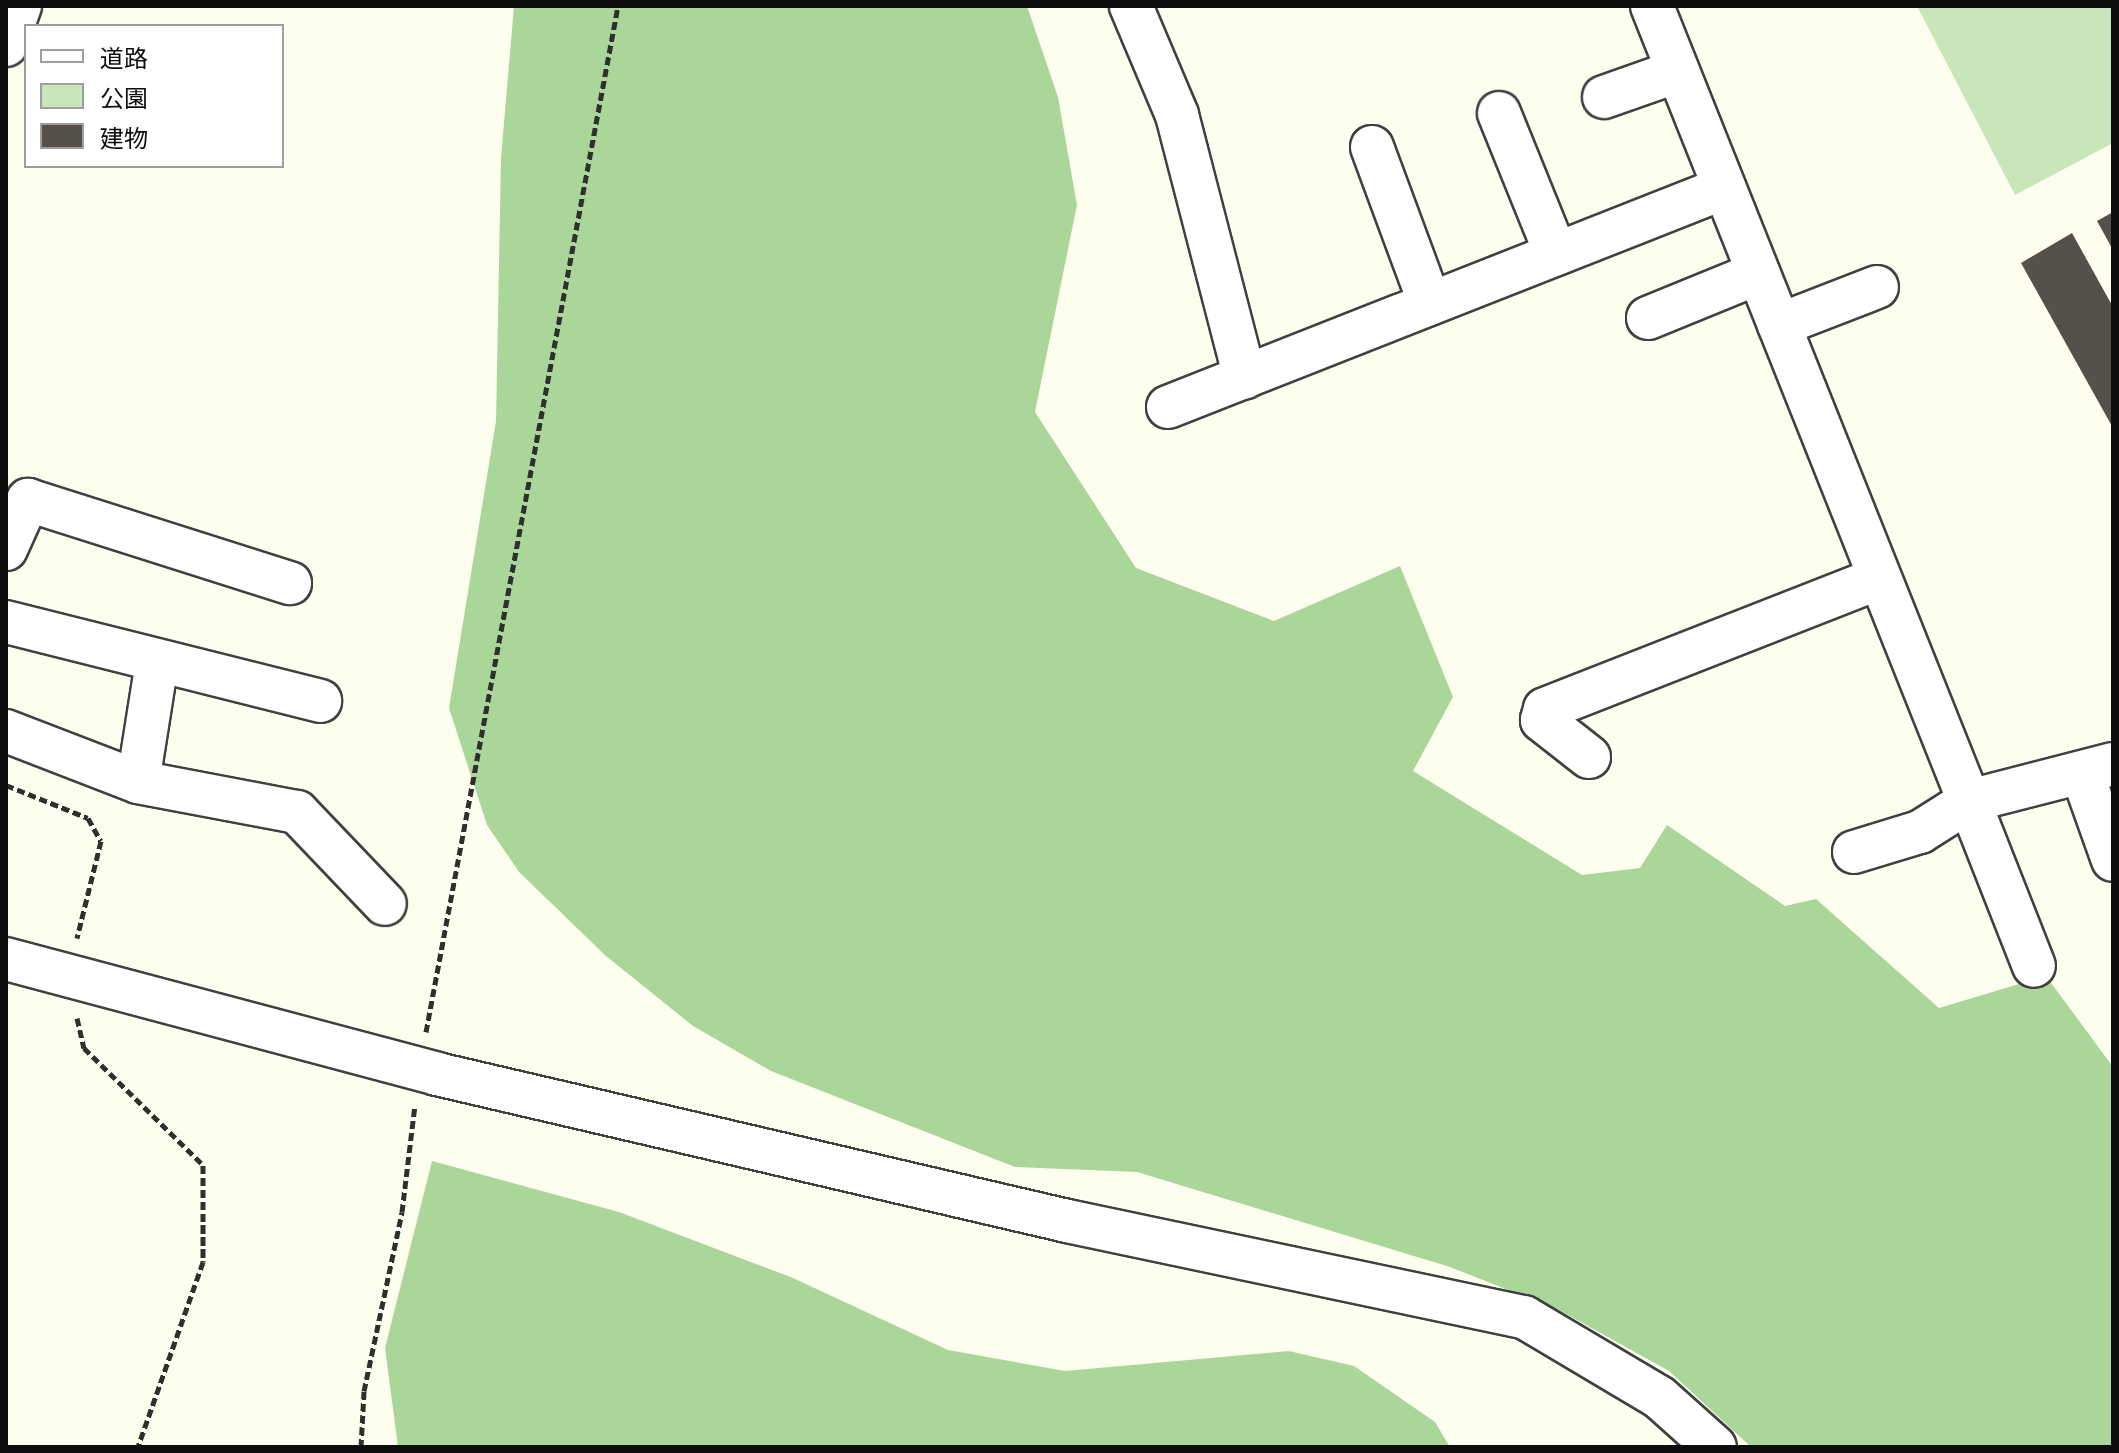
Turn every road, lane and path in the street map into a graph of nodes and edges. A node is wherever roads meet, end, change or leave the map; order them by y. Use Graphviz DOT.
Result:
graph roads {
  1 [pos="20,6"];
  2 [pos="618,6"];
  3 [pos="1131,6"];
  4 [pos="1652,6"];
  5 [pos="6,45"];
  6 [pos="1678,71"];
  7 [pos="1604,97"];
  8 [pos="1499,113"];
  9 [pos="1372,147"];
  10 [pos="1724,188"];
  11 [pos="1556,254"];
  12 [pos="1758,273"];
  13 [pos="1877,287"];
  14 [pos="1430,304"];
  15 [pos="1648,318"];
  16 [pos="1779,325"];
  17 [pos="1245,377"];
  18 [pos="1168,407"];
  19 [pos="6,549"];
  20 [pos="1879,578"];
  21 [pos="290,583"];
  22 [pos="6,622"];
  23 [pos="157,662"];
  24 [pos="320,701"];
  25 [pos="6,731"];
  26 [pos="1589,757"];
  27 [pos="2097,768"];
  28 [pos="138,782"];
  29 [pos="6,785"];
  30 [pos="1969,801"];
  31 [pos="1854,852"];
  32 [pos="2113,860"];
  33 [pos="385,904"];
  34 [pos="6,959"];
  35 [pos="2034,966"];
  36 [pos="67,971"];
  37 [pos="419,1069"];
  38 [pos="138,1447"];
  39 [pos="361,1447"];
  40 [pos="1715,1447"];
  1 -- 5 [label="street"];
  2 -- 37 [label="path"];
  3 -- 17 [label="street"];
  4 -- 6 [label="street"];
  6 -- 7 [label="street"];
  6 -- 10 [label="street"];
  8 -- 11 [label="street"];
  9 -- 14 [label="street"];
  10 -- 11 [label="street"];
  10 -- 12 [label="street"];
  11 -- 14 [label="street"];
  12 -- 15 [label="street"];
  12 -- 16 [label="street"];
  13 -- 16 [label="street"];
  14 -- 17 [label="street"];
  16 -- 20 [label="street"];
  17 -- 18 [label="street"];
  19 -- 21 [label="street"];
  20 -- 26 [label="street"];
  20 -- 30 [label="street"];
  22 -- 23 [label="street"];
  23 -- 24 [label="street"];
  23 -- 28 [label="street"];
  25 -- 28 [label="street"];
  27 -- 30 [label="street"];
  27 -- 32 [label="street"];
  28 -- 33 [label="street"];
  29 -- 36 [label="path"];
  30 -- 31 [label="street"];
  30 -- 35 [label="street"];
  34 -- 36 [label="street"];
  36 -- 37 [label="street"];
  36 -- 38 [label="path"];
  37 -- 39 [label="path"];
  37 -- 40 [label="street"];
}
